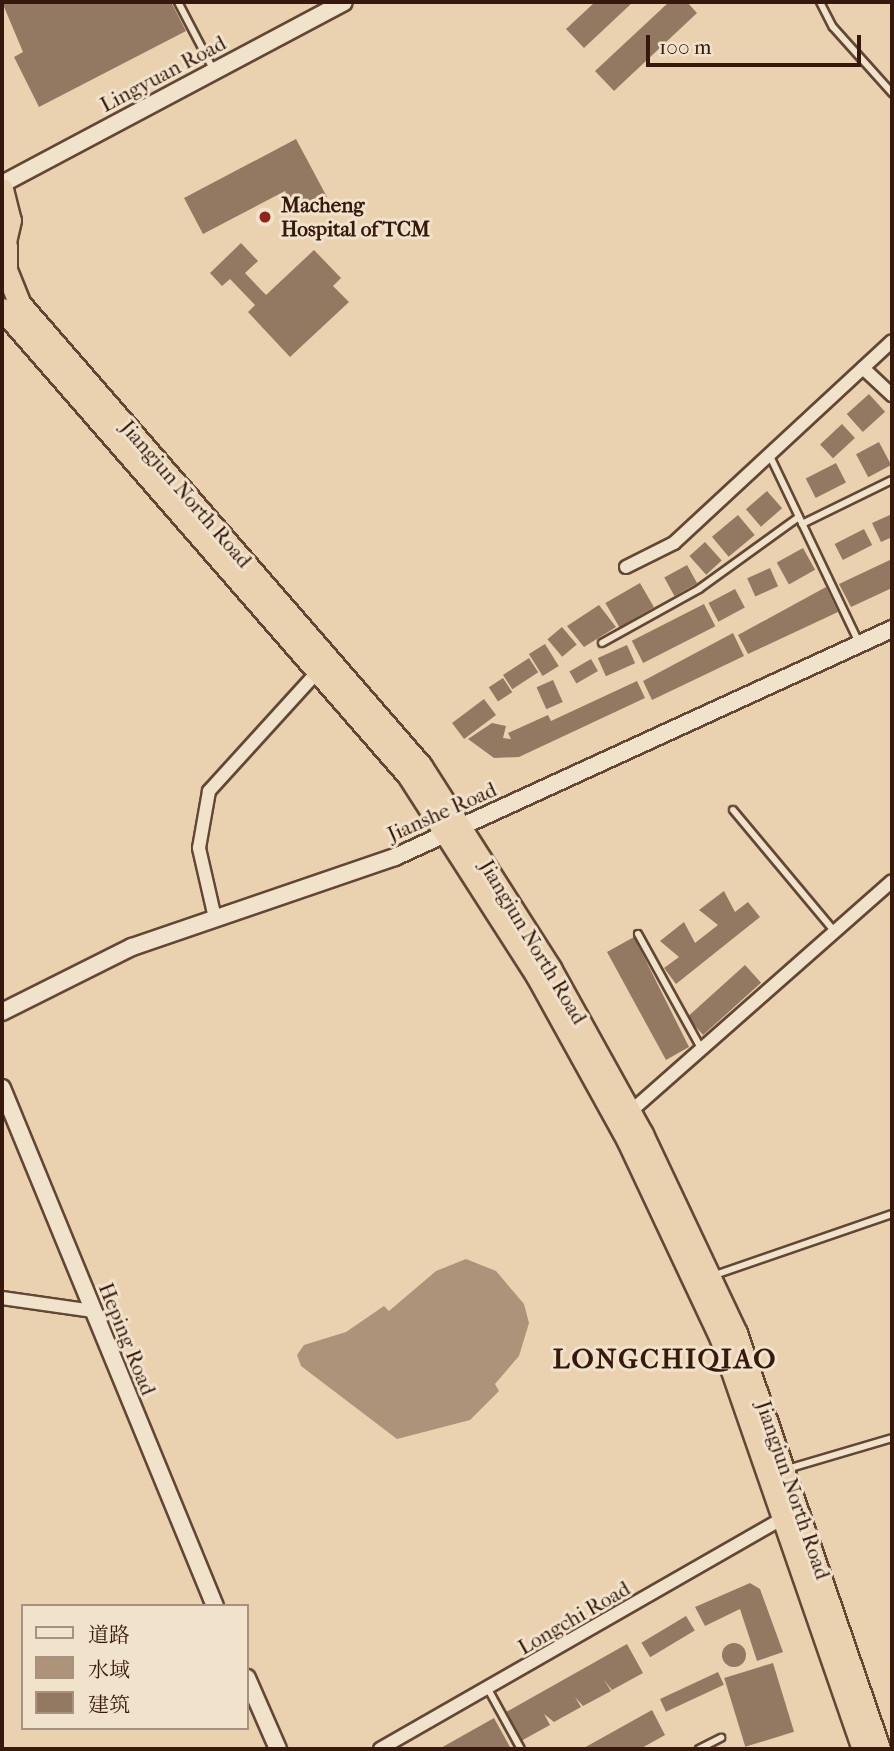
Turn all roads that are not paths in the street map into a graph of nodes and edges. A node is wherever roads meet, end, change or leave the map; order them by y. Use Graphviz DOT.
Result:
graph roads {
  1 [pos="178,2"];
  2 [pos="344,2"];
  3 [pos="820,2"];
  4 [pos="214,71"];
  5 [pos="892,93"];
  6 [pos="2,186"];
  7 [pos="4,250"];
  8 [pos="2,309"];
  9 [pos="892,341"];
  10 [pos="863,368"];
  11 [pos="892,395"];
  12 [pos="769,454"];
  13 [pos="892,480"];
  14 [pos="800,520"];
  15 [pos="626,567"];
  16 [pos="892,629"];
  17 [pos="602,643"];
  18 [pos="860,645"];
  19 [pos="319,670"];
  20 [pos="733,810"];
  21 [pos="454,830"];
  22 [pos="892,881"];
  23 [pos="215,918"];
  24 [pos="836,933"];
  25 [pos="638,934"];
  26 [pos="2,1012"];
  27 [pos="703,1049"];
  28 [pos="2,1088"];
  29 [pos="630,1112"];
  30 [pos="892,1214"];
  31 [pos="712,1276"];
  32 [pos="2,1298"];
  33 [pos="93,1311"];
  34 [pos="892,1438"];
  35 [pos="786,1469"];
  36 [pos="786,1517"];
  37 [pos="214,1604"];
  38 [pos="248,1680"];
  39 [pos="488,1689"];
  40 [pos="721,1738"];
  41 [pos="278,1749"];
  42 [pos="380,1749"];
  43 [pos="521,1749"];
  44 [pos="699,1749"];
  45 [pos="863,1749"];
  46 [pos="879,1749"];
  1 -- 4 [label="lane"];
  2 -- 4 [label="street, Lingyuan Road"];
  3 -- 5 [label="lane"];
  4 -- 6 [label="street, Lingyuan Road"];
  6 -- 7 [label="highway, Jiangjun North Road"];
  7 -- 21 [label="highway, Jiangjun North Road"];
  8 -- 19 [label="highway, Jiangjun North Road"];
  9 -- 10 [label="street"];
  10 -- 11 [label="street"];
  10 -- 12 [label="street"];
  12 -- 14 [label="lane"];
  12 -- 15 [label="street"];
  13 -- 14 [label="lane"];
  14 -- 17 [label="lane"];
  14 -- 18 [label="lane"];
  16 -- 18 [label="street, Jianshe Road"];
  18 -- 21 [label="street, Jianshe Road"];
  19 -- 21 [label="highway, Jiangjun North Road"];
  19 -- 23 [label="street"];
  20 -- 24 [label="lane"];
  21 -- 23 [label="street, Jianshe Road"];
  21 -- 29 [label="highway, Jiangjun North Road"];
  21 -- 36 [label="highway, Jiangjun North Road"];
  22 -- 24 [label="street"];
  23 -- 26 [label="street, Jianshe Road"];
  24 -- 27 [label="street"];
  25 -- 27 [label="lane"];
  27 -- 29 [label="street"];
  28 -- 33 [label="street, Heping Road"];
  29 -- 31 [label="highway, Jiangjun North Road"];
  30 -- 31 [label="lane"];
  31 -- 35 [label="highway, Jiangjun North Road"];
  32 -- 33 [label="street"];
  33 -- 37 [label="street, Heping Road"];
  34 -- 35 [label="lane"];
  35 -- 46 [label="highway, Jiangjun North Road"];
  36 -- 39 [label="street, Longchi Road"];
  36 -- 45 [label="highway, Jiangjun North Road"];
  38 -- 41 [label="street"];
  39 -- 42 [label="street, Longchi Road"];
  39 -- 43 [label="lane"];
  40 -- 44 [label="lane"];
}
